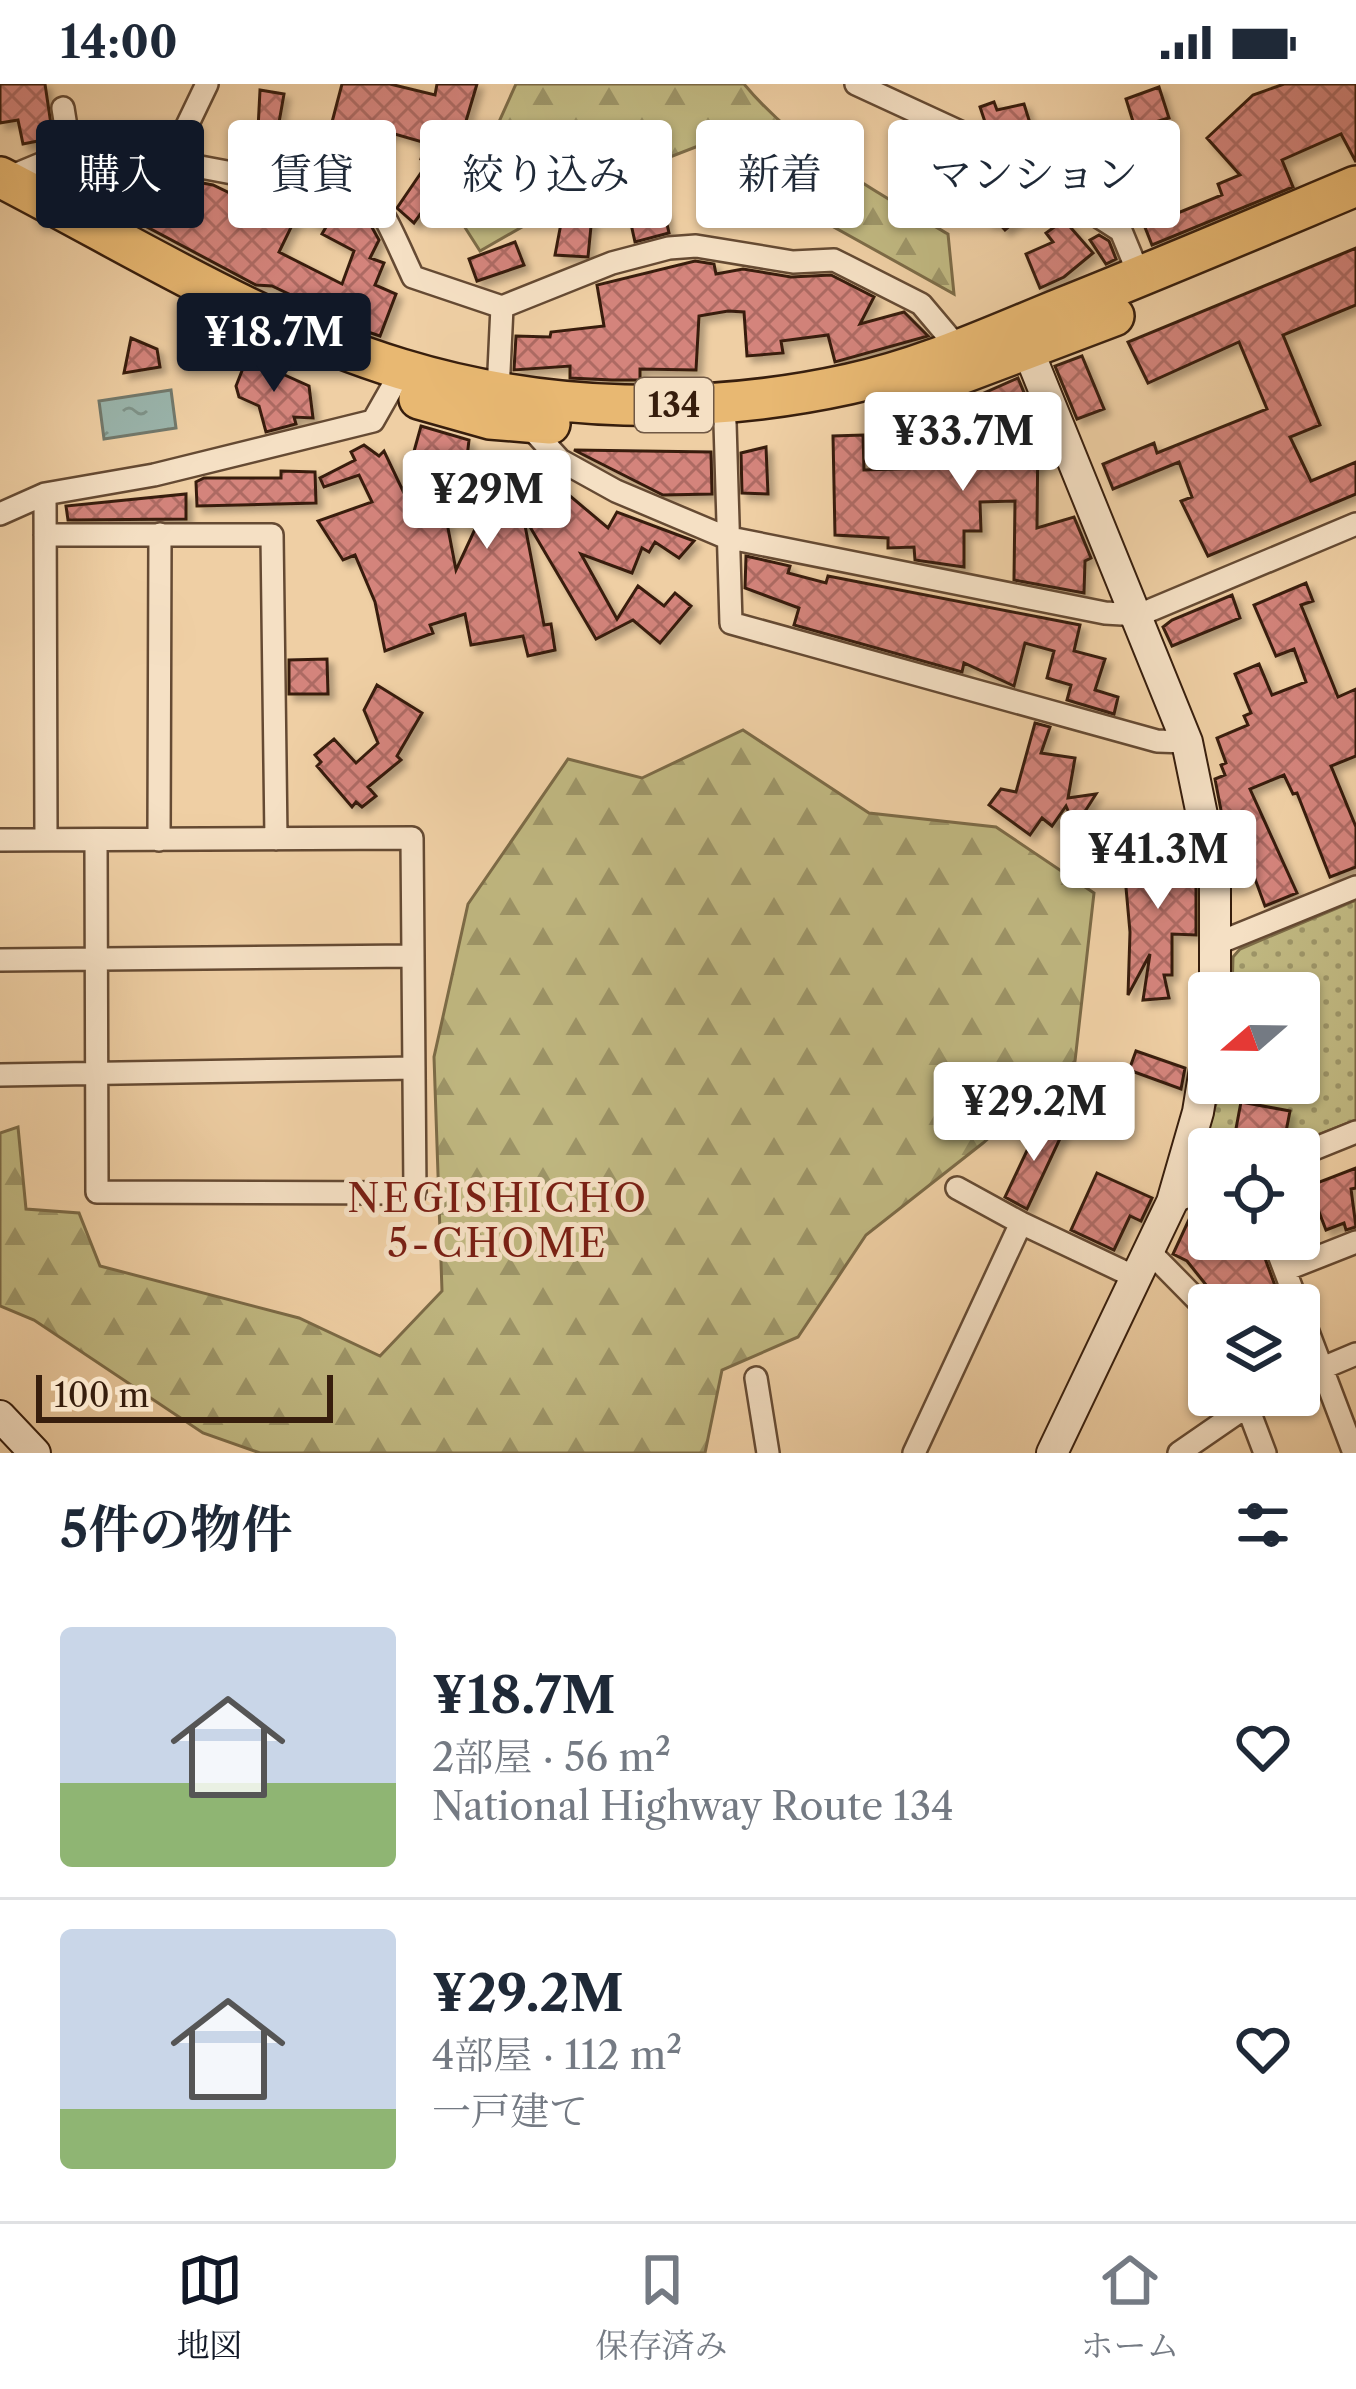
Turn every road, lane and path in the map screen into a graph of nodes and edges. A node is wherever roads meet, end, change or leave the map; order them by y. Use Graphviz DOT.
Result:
graph roads {
  1 [pos="207,84"];
  2 [pos="856,84"];
  3 [pos="63,108"];
  4 [pos="65,120"];
  5 [pos="190,120"];
  6 [pos="204,168"];
  7 [pos="36,170"];
  8 [pos="1356,186"];
  9 [pos="2,187"];
  10 [pos="1356,213"];
  11 [pos="1140,277"];
  12 [pos="502,307"];
  13 [pos="1024,339"];
  14 [pos="959,349"];
  15 [pos="398,381"];
  16 [pos="511,406"];
  17 [pos="725,424"];
  18 [pos="45,494"];
  19 [pos="0,514"];
  20 [pos="1356,524"];
  21 [pos="160,534"];
  22 [pos="45,535"];
  23 [pos="731,537"];
  24 [pos="1139,615"];
  25 [pos="1187,742"];
  26 [pos="276,839"];
  27 [pos="0,840"];
  28 [pos="46,840"];
  29 [pos="159,840"];
  30 [pos="96,842"];
  31 [pos="1356,886"];
  32 [pos="1218,943"];
  33 [pos="413,956"];
  34 [pos="0,960"];
  35 [pos="95,961"];
  36 [pos="1216,972"];
  37 [pos="414,1068"];
  38 [pos="0,1075"];
  39 [pos="96,1075"];
  40 [pos="1199,1104"];
  41 [pos="1356,1132"];
  42 [pos="1320,1147"];
  43 [pos="957,1188"];
  44 [pos="1188,1196"];
  45 [pos="1172,1202"];
  46 [pos="1021,1223"];
  47 [pos="1356,1242"];
  48 [pos="1281,1260"];
  49 [pos="1144,1266"];
  50 [pos="1285,1270"];
  51 [pos="1290,1284"];
  52 [pos="1188,1297"];
  53 [pos="1356,1354"];
  54 [pos="1321,1367"];
  55 [pos="756,1378"];
  56 [pos="0,1416"];
  57 [pos="1227,1416"];
  58 [pos="1256,1416"];
  59 [pos="35,1453"];
  60 [pos="768,1453"];
  61 [pos="914,1453"];
  62 [pos="1052,1453"];
  63 [pos="1179,1453"];
  64 [pos="1265,1453"];
  65 [pos="1354,1453"];
  1 -- 5 [label="street"];
  2 -- 11 [label="street"];
  3 -- 4 [label="street"];
  6 -- 12 [label="street"];
  7 -- 9 [label="street"];
  8 -- 11 [label="highway, 134"];
  9 -- 15 [label="highway, 134"];
  10 -- 13 [label="highway, 134"];
  11 -- 13 [label="highway, 134"];
  12 -- 14 [label="street"];
  12 -- 16 [label="street"];
  13 -- 14 [label="highway, 134"];
  13 -- 17 [label="highway, 134"];
  13 -- 24 [label="street"];
  14 -- 16 [label="highway, 134"];
  15 -- 16 [label="highway, 134"];
  15 -- 18 [label="street"];
  16 -- 17 [label="highway, 134"];
  16 -- 23 [label="street"];
  17 -- 23 [label="street"];
  18 -- 19 [label="street"];
  18 -- 22 [label="street"];
  20 -- 24 [label="street"];
  21 -- 22 [label="street"];
  21 -- 26 [label="street"];
  21 -- 29 [label="street"];
  22 -- 28 [label="street"];
  23 -- 24 [label="street"];
  23 -- 25 [label="street"];
  24 -- 25 [label="street"];
  25 -- 32 [label="street"];
  26 -- 29 [label="street"];
  26 -- 33 [label="street"];
  27 -- 28 [label="street"];
  28 -- 30 [label="street"];
  29 -- 30 [label="street"];
  30 -- 35 [label="street"];
  31 -- 32 [label="street"];
  32 -- 36 [label="street"];
  33 -- 35 [label="street"];
  33 -- 37 [label="street"];
  34 -- 35 [label="street"];
  35 -- 39 [label="street"];
  37 -- 39 [label="street"];
  37 -- 39 [label="street"];
  38 -- 39 [label="street"];
  40 -- 45 [label="street"];
  41 -- 42 [label="street"];
  43 -- 46 [label="street"];
  44 -- 45 [label="street"];
  45 -- 49 [label="street"];
  46 -- 49 [label="street"];
  46 -- 61 [label="street"];
  47 -- 50 [label="street"];
  48 -- 50 [label="street"];
  49 -- 52 [label="street"];
  49 -- 62 [label="street"];
  50 -- 51 [label="street"];
  53 -- 54 [label="street"];
  54 -- 65 [label="street"];
  55 -- 60 [label="street"];
  56 -- 59 [label="street"];
  57 -- 63 [label="street"];
  58 -- 64 [label="street"];
}
